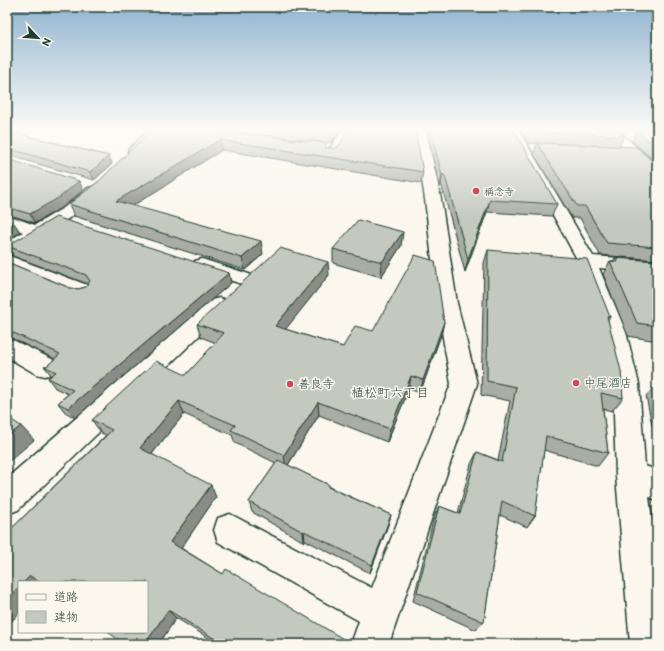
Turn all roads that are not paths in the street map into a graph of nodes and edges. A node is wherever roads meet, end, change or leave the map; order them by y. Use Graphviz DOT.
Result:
graph roads {
  1 [pos="426,159"];
  2 [pos="537,159"];
  3 [pos="642,159"];
  4 [pos="657,172"];
  5 [pos="82,183"];
  6 [pos="58,218"];
  7 [pos="7,220"];
  8 [pos="81,226"];
  9 [pos="37,232"];
  10 [pos="7,250"];
  11 [pos="187,260"];
  12 [pos="7,261"];
  13 [pos="587,261"];
  14 [pos="657,267"];
  15 [pos="83,291"];
  16 [pos="7,347"];
  17 [pos="45,367"];
  18 [pos="644,480"];
  19 [pos="7,499"];
  20 [pos="230,530"];
  21 [pos="375,628"];
  22 [pos="649,644"];
  1 -- 21 [label="street"];
  2 -- 13 [label="street"];
  3 -- 4 [label="street"];
  5 -- 6 [label="street"];
  6 -- 8 [label="street"];
  6 -- 9 [label="street"];
  7 -- 9 [label="street"];
  9 -- 10 [label="street"];
  11 -- 19 [label="street"];
  12 -- 15 [label="street"];
  13 -- 14 [label="street"];
  13 -- 18 [label="street"];
  16 -- 17 [label="street"];
  18 -- 22 [label="street"];
  20 -- 21 [label="street"];
}
